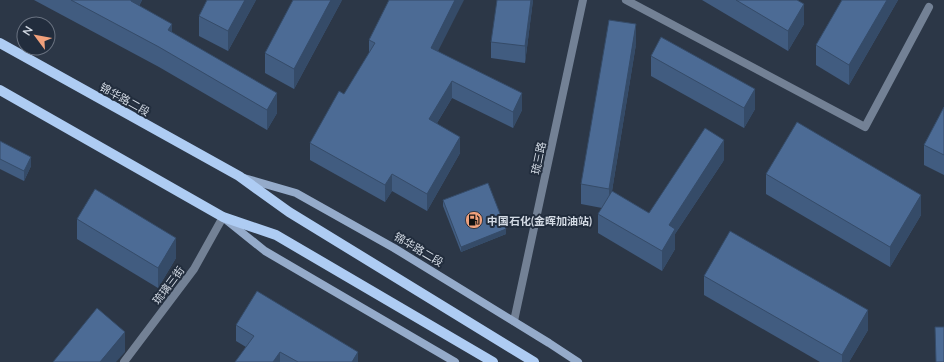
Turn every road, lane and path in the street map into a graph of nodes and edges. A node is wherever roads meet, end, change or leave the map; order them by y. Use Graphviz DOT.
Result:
graph roads {
  1 [pos="583,0"];
  2 [pos="626,0"];
  3 [pos="929,7"];
  4 [pos="0,43"];
  5 [pos="0,90"];
  6 [pos="239,176"];
  7 [pos="223,217"];
  8 [pos="514,321"];
  9 [pos="124,362"];
  10 [pos="456,362"];
  11 [pos="493,362"];
  12 [pos="534,362"];
  13 [pos="578,362"];
  1 -- 8 [label="street, 琉三路"];
  2 -- 3 [label="street"];
  4 -- 6 [label="main road, 锦华路二段"];
  5 -- 7 [label="main road"];
  6 -- 8 [label="main road, 锦华路二段"];
  6 -- 12 [label="main road, 锦华路二段"];
  7 -- 9 [label="street, 琉璃三街"];
  7 -- 10 [label="main road"];
  7 -- 11 [label="main road"];
  8 -- 13 [label="main road, 锦华路二段"];
}
